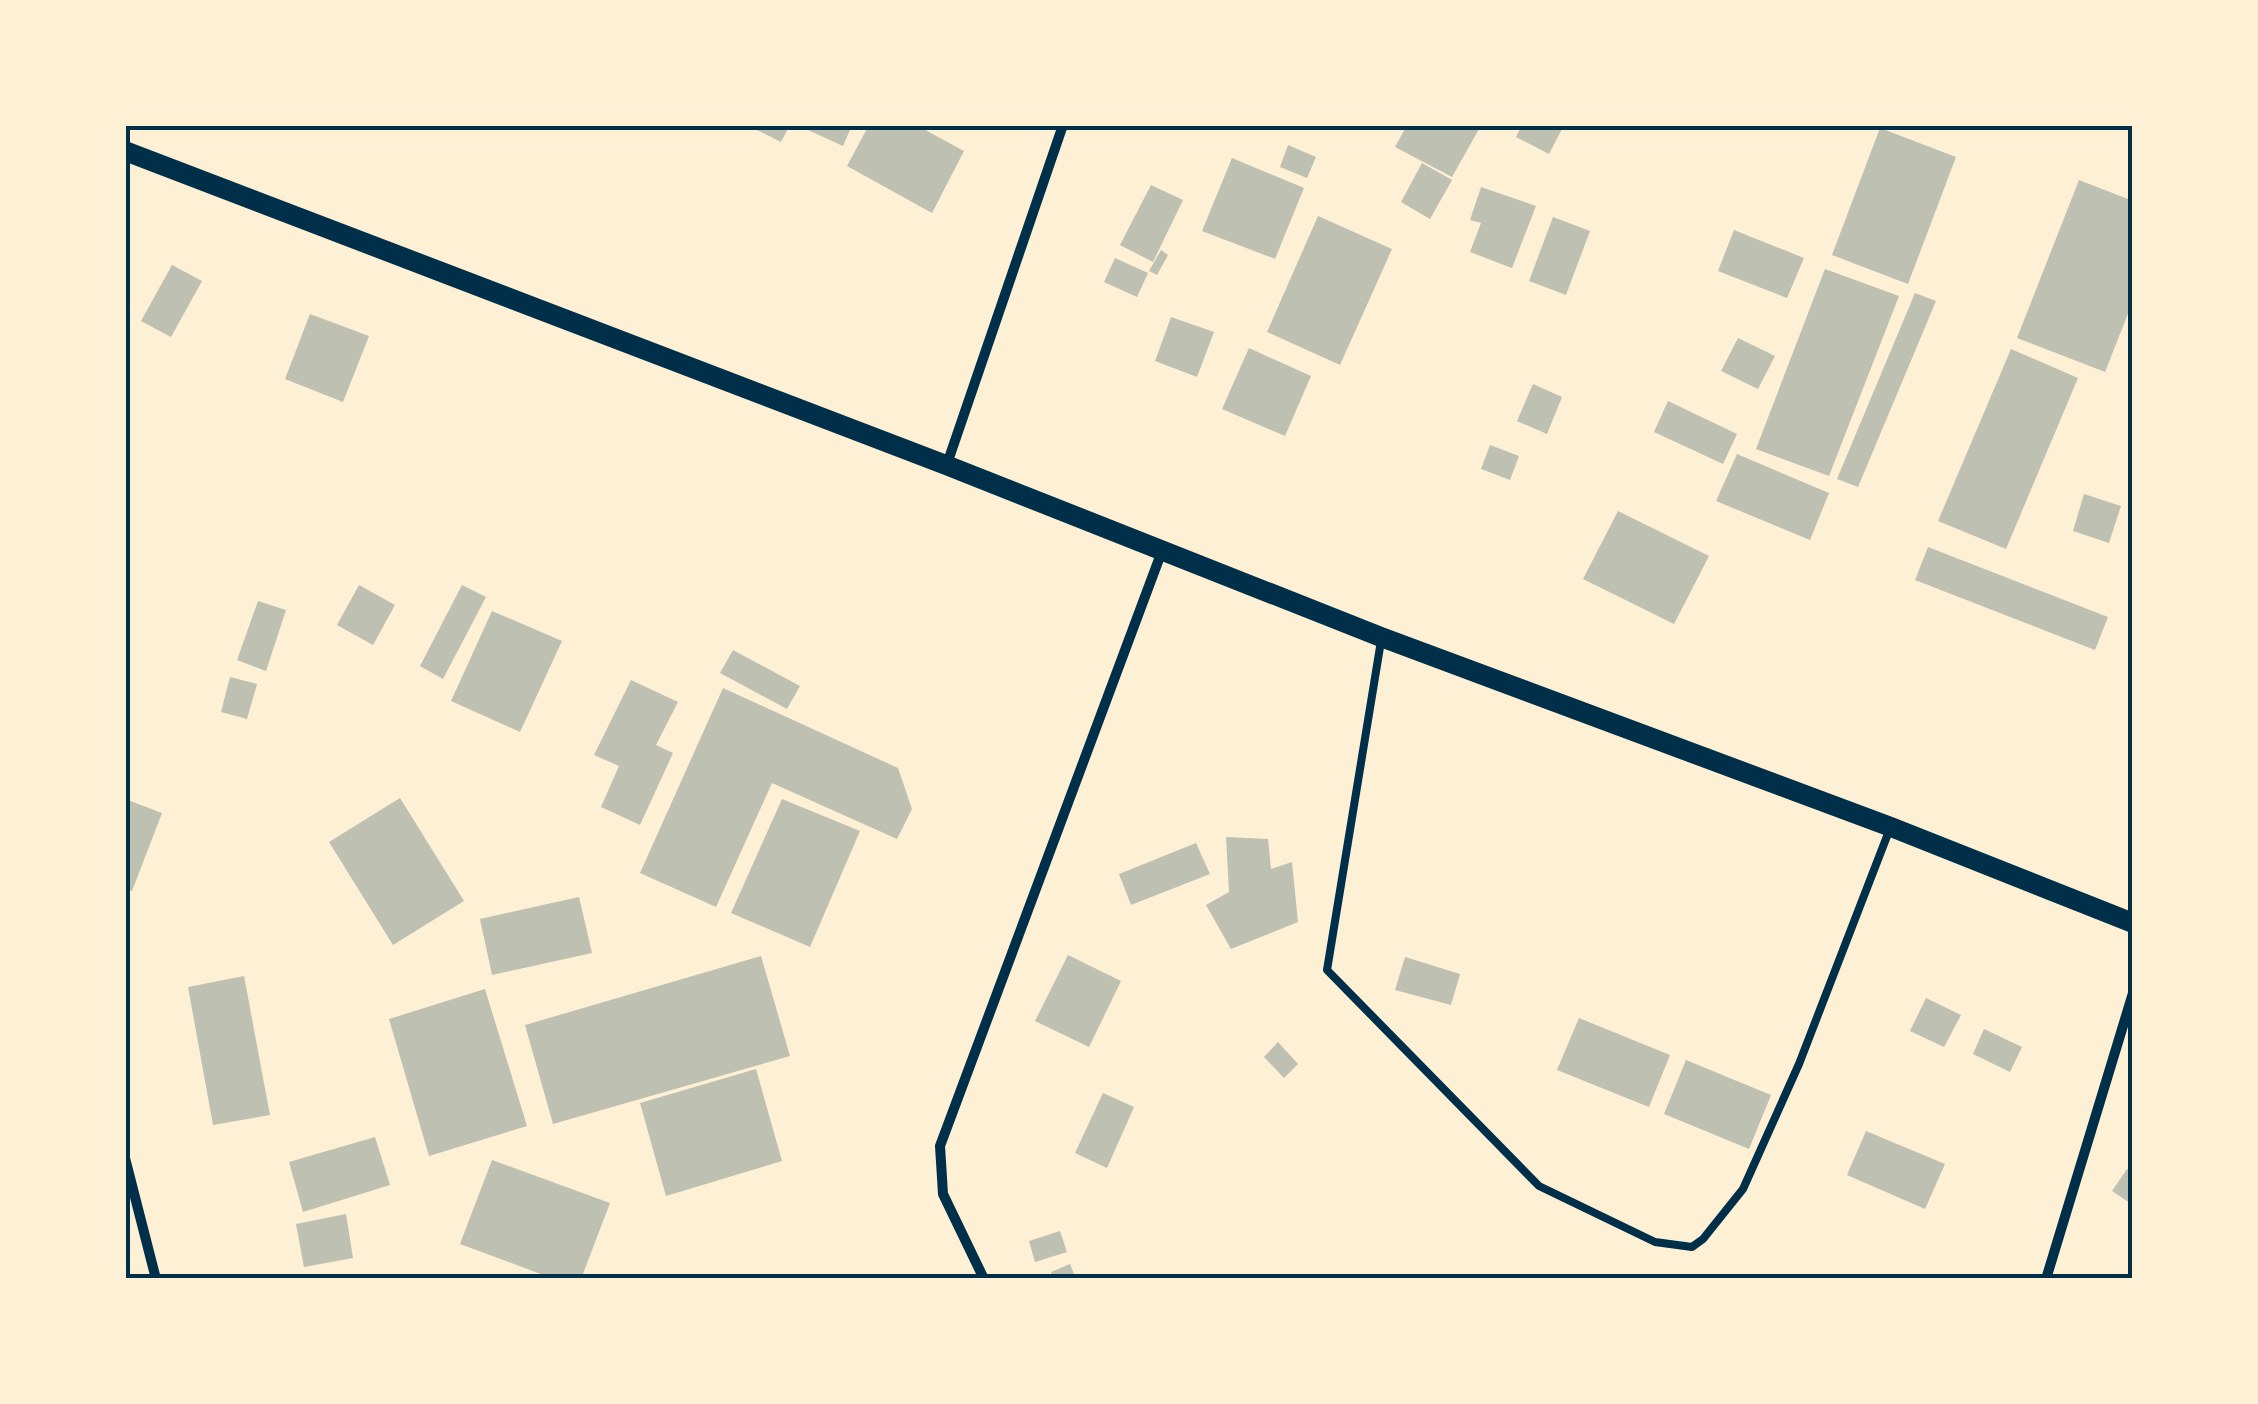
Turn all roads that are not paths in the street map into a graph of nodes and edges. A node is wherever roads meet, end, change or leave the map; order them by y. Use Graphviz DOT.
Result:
graph roads {
  1 [pos="1062,125"];
  2 [pos="125,151"];
  3 [pos="946,465"];
  4 [pos="1162,551"];
  5 [pos="1381,637"];
  6 [pos="1890,826"];
  7 [pos="2133,923"];
  8 [pos="2133,993"];
  9 [pos="125,1158"];
  10 [pos="156,1279"];
  11 [pos="984,1279"];
  12 [pos="2046,1279"];
  1 -- 3 [label="street"];
  2 -- 3 [label="main road"];
  3 -- 4 [label="main road"];
  4 -- 5 [label="main road"];
  4 -- 11 [label="street"];
  5 -- 6 [label="main road"];
  5 -- 6 [label="lane"];
  6 -- 7 [label="main road"];
  8 -- 12 [label="street"];
  9 -- 10 [label="street"];
}
